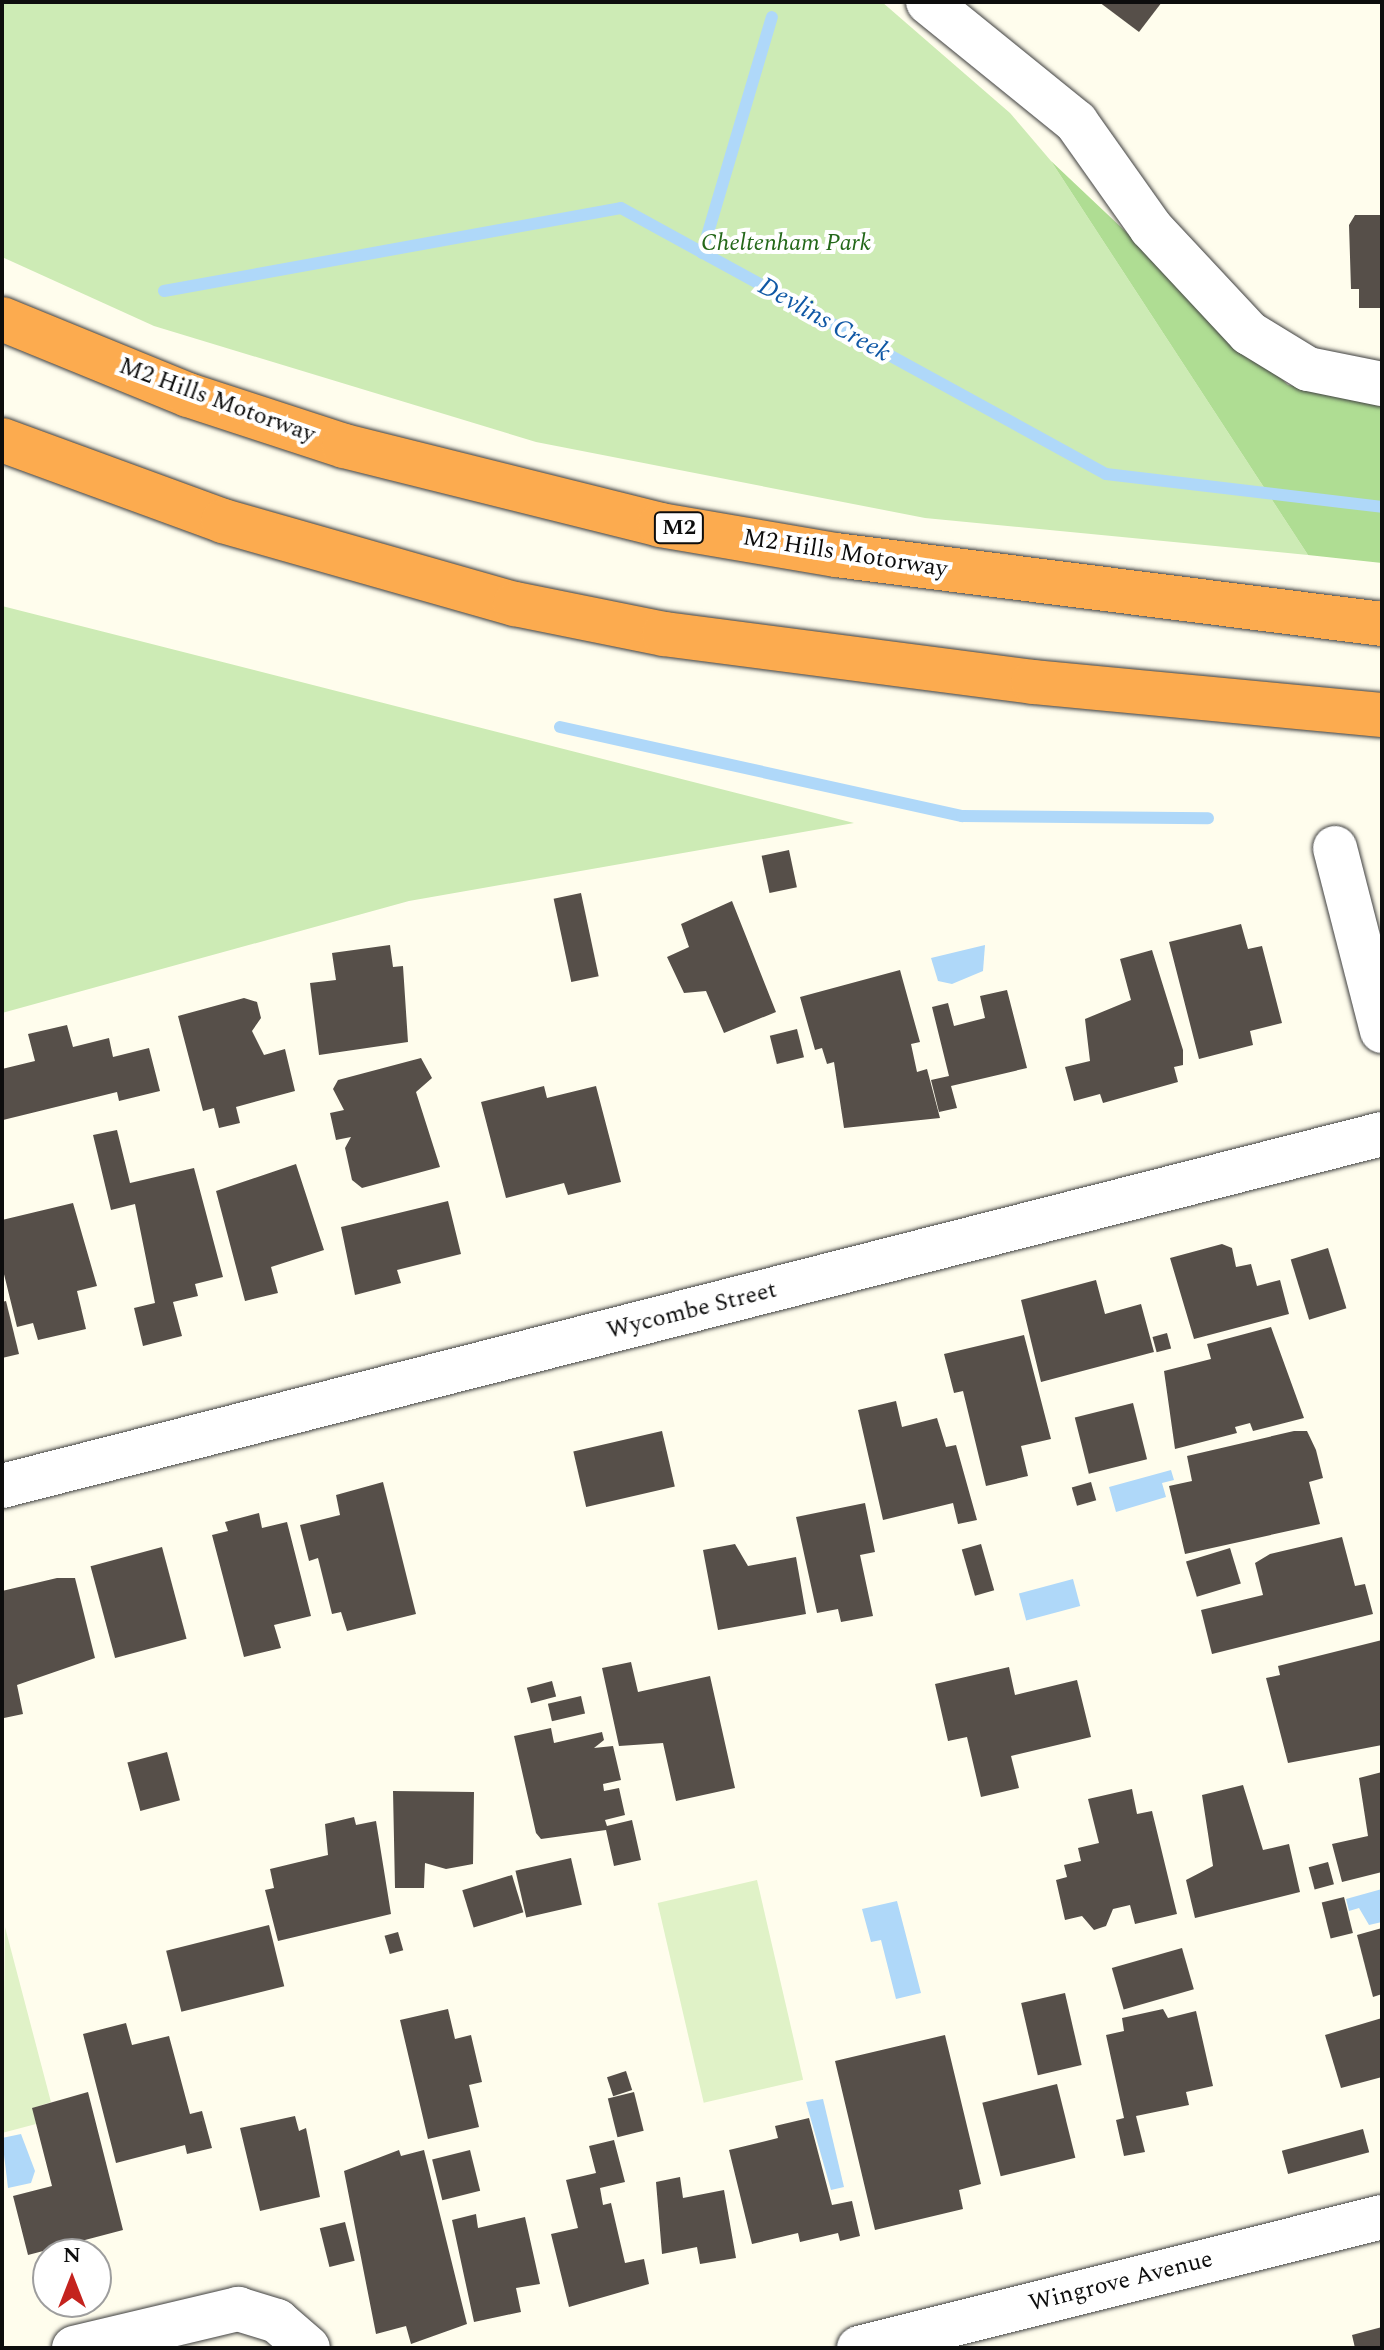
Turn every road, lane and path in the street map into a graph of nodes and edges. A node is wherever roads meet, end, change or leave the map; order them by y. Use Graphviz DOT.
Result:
graph roads {
  1 [pos="928,2"];
  2 [pos="2,319"];
  3 [pos="1382,384"];
  4 [pos="2,440"];
  5 [pos="1382,624"];
  6 [pos="1382,715"];
  7 [pos="1335,848"];
  8 [pos="1382,1031"];
  9 [pos="1382,1134"];
  10 [pos="2,1486"];
  11 [pos="1382,2217"];
  12 [pos="74,2348"];
  13 [pos="308,2348"];
  14 [pos="859,2348"];
  1 -- 3 [label="street"];
  2 -- 5 [label="highway, M2 Hills Motorway / M2"];
  4 -- 6 [label="highway"];
  7 -- 8 [label="street"];
  9 -- 10 [label="street, Wycombe Street"];
  11 -- 14 [label="street, Wingrove Avenue"];
  12 -- 13 [label="street"];
}
